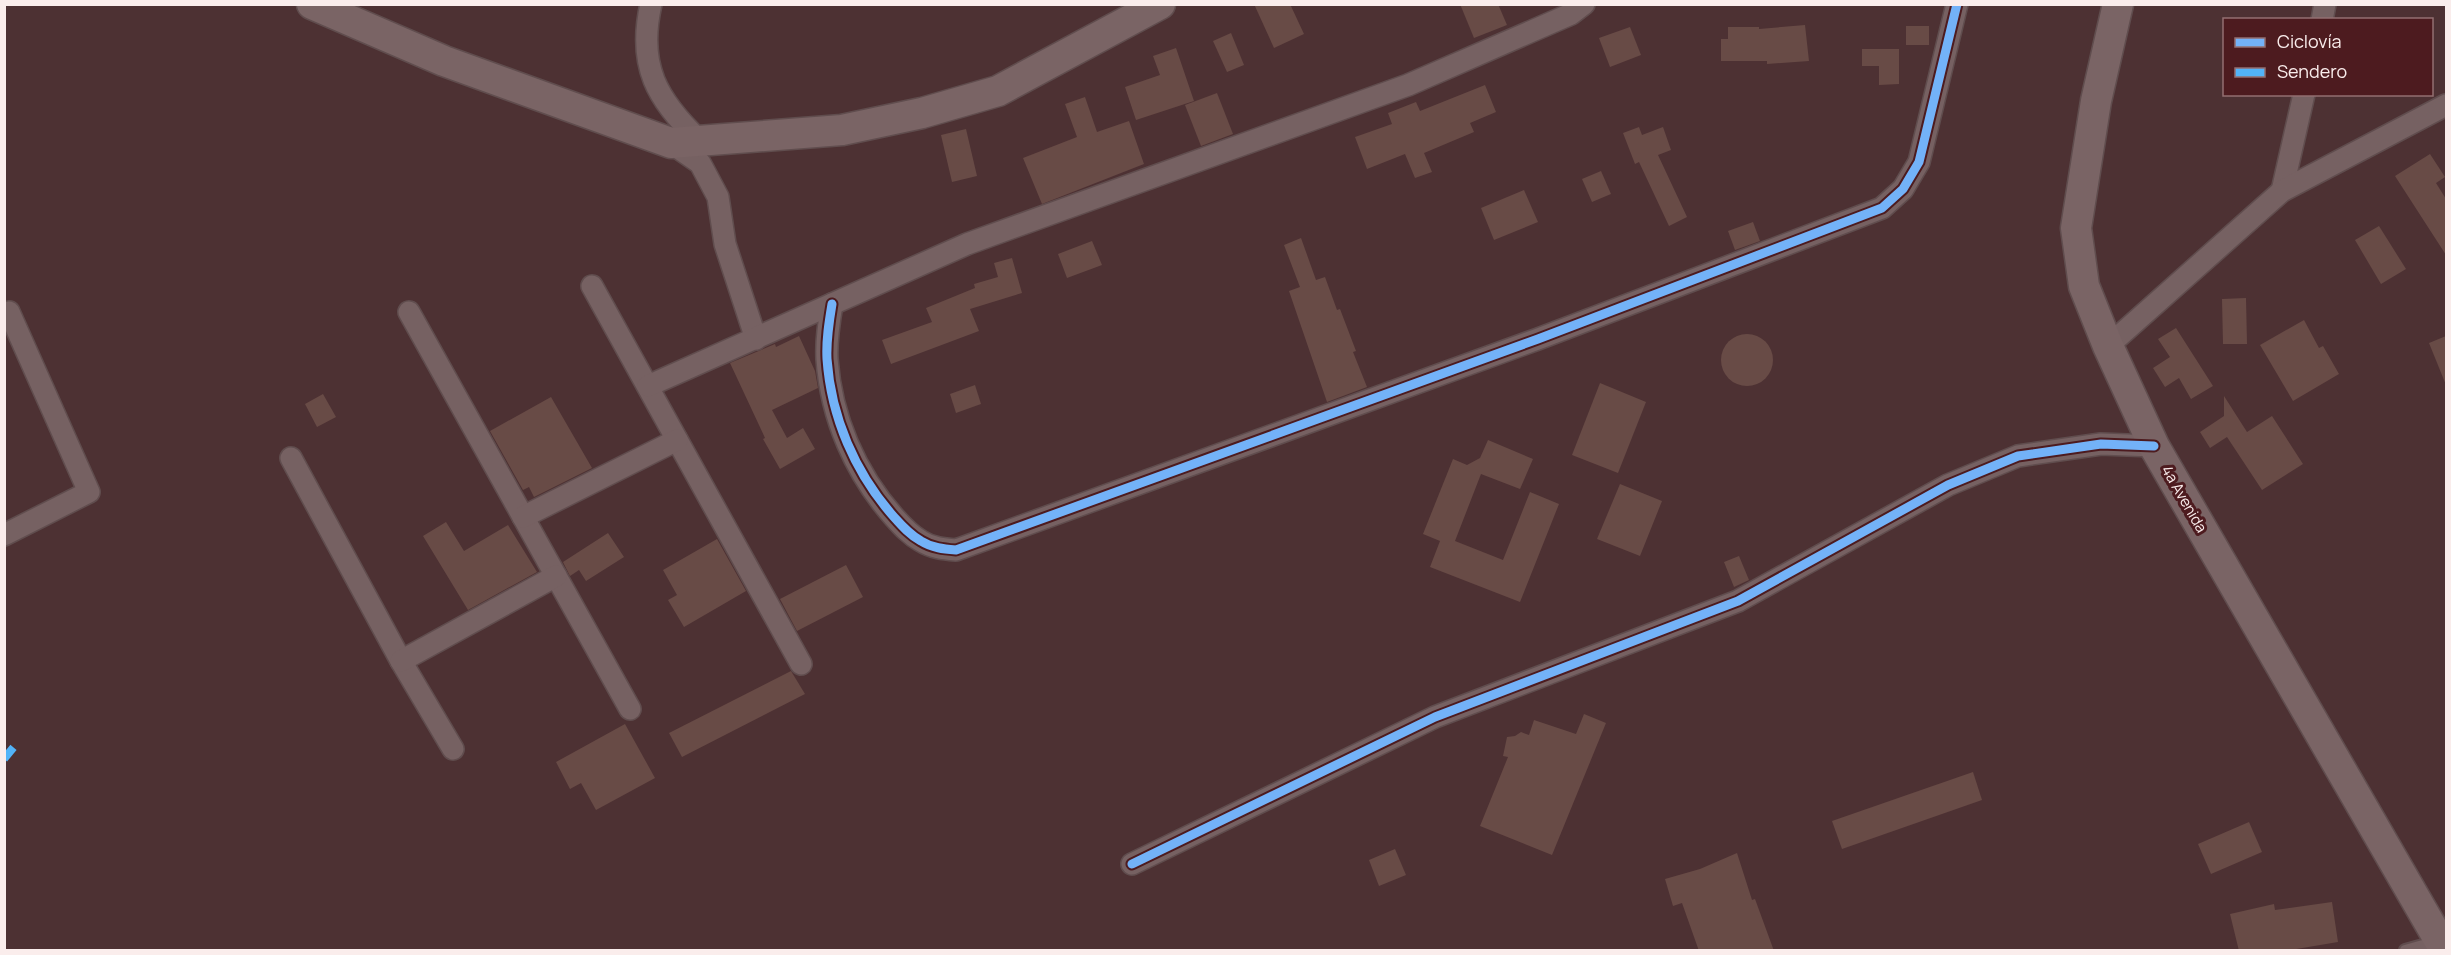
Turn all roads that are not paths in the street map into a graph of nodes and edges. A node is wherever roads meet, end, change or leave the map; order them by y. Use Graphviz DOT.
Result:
graph roads {
  1 [pos="651,4"];
  2 [pos="1160,4"];
  3 [pos="1584,4"];
  4 [pos="1957,4"];
  5 [pos="2118,4"];
  6 [pos="322,7"];
  7 [pos="2304,96"];
  8 [pos="2446,105"];
  9 [pos="700,141"];
  10 [pos="671,143"];
  11 [pos="2282,191"];
  12 [pos="592,286"];
  13 [pos="832,304"];
  14 [pos="409,312"];
  15 [pos="4,315"];
  16 [pos="756,339"];
  17 [pos="2108,346"];
  18 [pos="648,386"];
  19 [pos="677,440"];
  20 [pos="2154,446"];
  21 [pos="291,459"];
  22 [pos="523,517"];
  23 [pos="4,535"];
  24 [pos="556,576"];
  25 [pos="401,661"];
  26 [pos="801,664"];
  27 [pos="630,709"];
  28 [pos="453,749"];
  29 [pos="1132,864"];
  30 [pos="2442,945"];
  31 [pos="2405,951"];
  1 -- 9 [label="street"];
  2 -- 9 [label="street"];
  3 -- 13 [label="street"];
  4 -- 13 [label="street"];
  5 -- 17 [label="street, 4a Avenida"];
  6 -- 10 [label="street"];
  7 -- 11 [label="street"];
  8 -- 11 [label="street"];
  9 -- 10 [label="street"];
  10 -- 16 [label="street"];
  11 -- 17 [label="street"];
  12 -- 18 [label="street"];
  13 -- 16 [label="street"];
  14 -- 22 [label="street"];
  15 -- 23 [label="street"];
  16 -- 18 [label="street"];
  17 -- 20 [label="street, 4a Avenida"];
  18 -- 19 [label="street"];
  19 -- 22 [label="street"];
  19 -- 26 [label="street"];
  20 -- 29 [label="street"];
  20 -- 30 [label="street, 4a Avenida"];
  21 -- 25 [label="street"];
  22 -- 24 [label="street"];
  24 -- 25 [label="street"];
  24 -- 27 [label="street"];
  25 -- 28 [label="street"];
  30 -- 31 [label="lane"];
}
